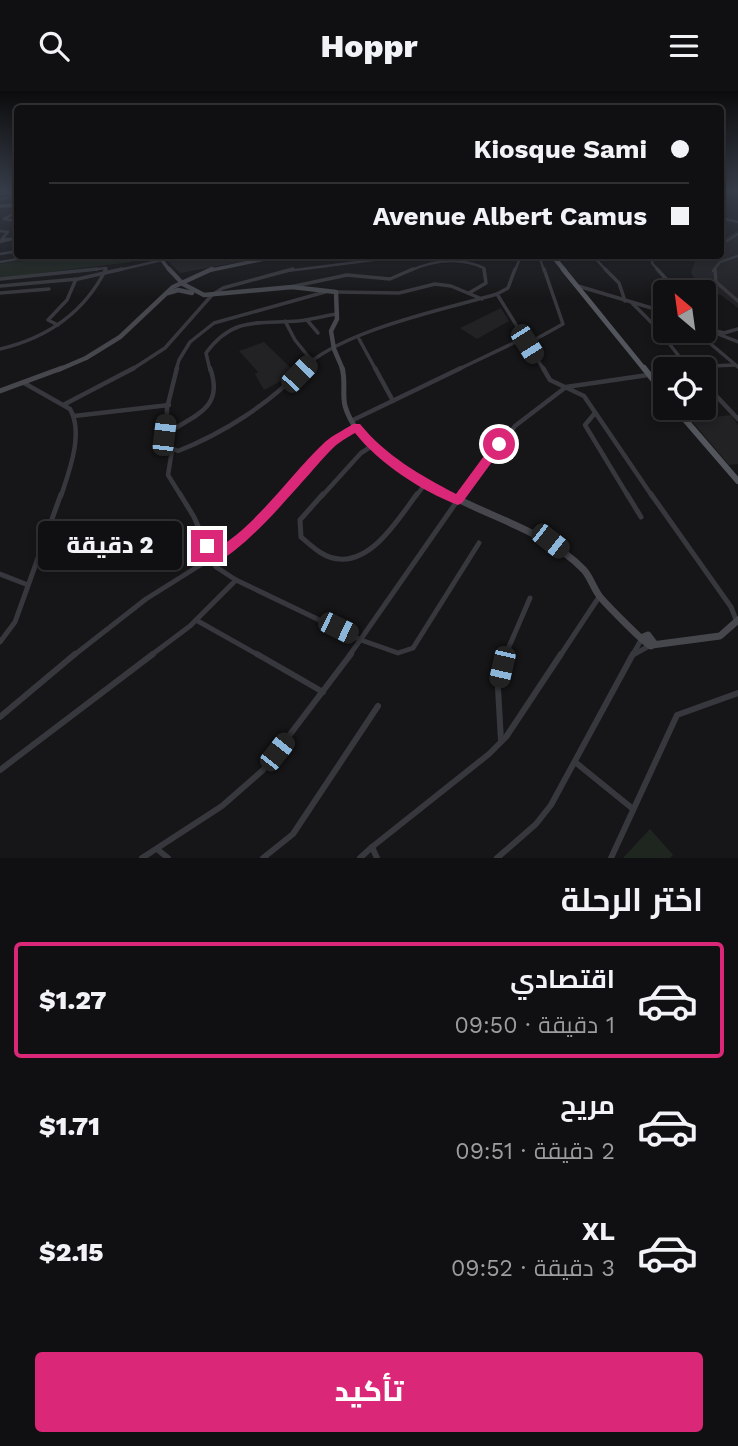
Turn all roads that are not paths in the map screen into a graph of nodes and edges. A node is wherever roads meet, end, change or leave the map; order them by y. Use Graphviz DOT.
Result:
graph roads {
  1 [pos="0,231"];
  2 [pos="738,234"];
  3 [pos="1,240"];
  4 [pos="724,245"];
  5 [pos="14,252"];
  6 [pos="6,253"];
  7 [pos="0,254"];
  8 [pos="738,256"];
  9 [pos="19,259"];
  10 [pos="156,259"];
  11 [pos="161,259"];
  12 [pos="260,259"];
  13 [pos="274,259"];
  14 [pos="377,259"];
  15 [pos="519,259"];
  16 [pos="540,259"];
  17 [pos="555,259"];
  18 [pos="596,259"];
  19 [pos="652,259"];
  20 [pos="719,259"];
  21 [pos="8,261"];
  22 [pos="0,262"];
  23 [pos="716,265"];
  24 [pos="170,269"];
  25 [pos="104,273"];
  26 [pos="199,274"];
  27 [pos="0,279"];
  28 [pos="76,279"];
  29 [pos="667,280"];
  30 [pos="180,282"];
  31 [pos="0,286"];
  32 [pos="577,286"];
  33 [pos="289,287"];
  34 [pos="50,289"];
  35 [pos="166,292"];
  36 [pos="332,292"];
  37 [pos="0,293"];
  38 [pos="200,293"];
  39 [pos="469,293"];
  40 [pos="498,294"];
  41 [pos="212,295"];
  42 [pos="482,299"];
  43 [pos="155,301"];
  44 [pos="625,301"];
  45 [pos="738,302"];
  46 [pos="631,303"];
  47 [pos="653,309"];
  48 [pos="336,314"];
  49 [pos="307,320"];
  50 [pos="285,321"];
  51 [pos="59,326"];
  52 [pos="738,329"];
  53 [pos="716,332"];
  54 [pos="318,333"];
  55 [pos="716,334"];
  56 [pos="524,338"];
  57 [pos="359,339"];
  58 [pos="738,342"];
  59 [pos="710,343"];
  60 [pos="527,344"];
  61 [pos="0,349"];
  62 [pos="334,349"];
  63 [pos="679,357"];
  64 [pos="312,361"];
  65 [pos="737,366"];
  66 [pos="716,367"];
  67 [pos="648,375"];
  68 [pos="653,381"];
  69 [pos="24,383"];
  70 [pos="568,386"];
  71 [pos="0,391"];
  72 [pos="716,396"];
  73 [pos="393,401"];
  74 [pos="65,404"];
  75 [pos="169,405"];
  76 [pos="595,413"];
  77 [pos="74,416"];
  78 [pos="738,419"];
  79 [pos="686,420"];
  80 [pos="355,423"];
  81 [pos="164,435"];
  82 [pos="372,446"];
  83 [pos="172,450"];
  84 [pos="738,468"];
  85 [pos="728,470"];
  86 [pos="738,481"];
  87 [pos="426,483"];
  88 [pos="458,500"];
  89 [pos="641,517"];
  90 [pos="479,543"];
  91 [pos="211,559"];
  92 [pos="0,574"];
  93 [pos="236,580"];
  94 [pos="28,585"];
  95 [pos="600,597"];
  96 [pos="530,598"];
  97 [pos="196,620"];
  98 [pos="738,621"];
  99 [pos="644,637"];
  100 [pos="361,640"];
  101 [pos="0,642"];
  102 [pos="672,643"];
  103 [pos="650,646"];
  104 [pos="629,658"];
  105 [pos="323,692"];
  106 [pos="738,692"];
  107 [pos="378,706"];
  108 [pos="0,717"];
  109 [pos="501,742"];
  110 [pos="575,762"];
  111 [pos="0,770"];
  112 [pos="633,809"];
  113 [pos="372,847"];
  114 [pos="156,849"];
  115 [pos="142,858"];
  116 [pos="168,858"];
  117 [pos="263,858"];
  118 [pos="360,858"];
  119 [pos="377,858"];
  120 [pos="497,858"];
  121 [pos="611,858"];
  1 -- 3 [label="street"];
  2 -- 4 [label="street"];
  5 -- 6 [label="street"];
  6 -- 7 [label="street"];
  6 -- 21 [label="street"];
  8 -- 23 [label="street"];
  9 -- 21 [label="street"];
  10 -- 25 [label="street"];
  11 -- 24 [label="street"];
  12 -- 26 [label="street"];
  13 -- 26 [label="street"];
  14 -- 41 [label="street"];
  15 -- 40 [label="street"];
  16 -- 60 [label="street"];
  17 -- 32 [label="main road"];
  18 -- 44 [label="street"];
  19 -- 29 [label="street"];
  20 -- 23 [label="street"];
  21 -- 22 [label="street"];
  23 -- 45 [label="street"];
  24 -- 26 [label="street"];
  24 -- 30 [label="street"];
  24 -- 35 [label="street"];
  25 -- 27 [label="street"];
  25 -- 28 [label="street"];
  25 -- 51 [label="street"];
  26 -- 30 [label="street"];
  26 -- 38 [label="street"];
  28 -- 31 [label="street"];
  28 -- 51 [label="street"];
  30 -- 35 [label="street"];
  30 -- 38 [label="street"];
  32 -- 44 [label="street"];
  32 -- 67 [label="main road"];
  33 -- 36 [label="street"];
  33 -- 39 [label="street"];
  33 -- 41 [label="street"];
  34 -- 37 [label="street"];
  35 -- 43 [label="street"];
  36 -- 39 [label="street"];
  36 -- 48 [label="street"];
  36 -- 75 [label="street"];
  38 -- 41 [label="street"];
  38 -- 43 [label="street"];
  39 -- 42 [label="street"];
  40 -- 42 [label="street"];
  40 -- 56 [label="street"];
  41 -- 74 [label="street"];
  42 -- 57 [label="street"];
  43 -- 69 [label="street"];
  44 -- 46 [label="street"];
  46 -- 47 [label="street"];
  46 -- 63 [label="street"];
  48 -- 49 [label="street"];
  48 -- 62 [label="street"];
  49 -- 50 [label="street"];
  49 -- 54 [label="street"];
  50 -- 64 [label="street"];
  50 -- 81 [label="street"];
  51 -- 61 [label="street"];
  52 -- 53 [label="street"];
  55 -- 58 [label="street"];
  56 -- 60 [label="street"];
  56 -- 73 [label="street"];
  57 -- 62 [label="street"];
  57 -- 73 [label="street"];
  59 -- 65 [label="street"];
  60 -- 70 [label="street"];
  62 -- 64 [label="street"];
  62 -- 80 [label="street"];
  64 -- 83 [label="street"];
  65 -- 66 [label="street"];
  67 -- 68 [label="main road"];
  67 -- 70 [label="street"];
  69 -- 71 [label="street"];
  69 -- 74 [label="street"];
  70 -- 76 [label="street"];
  70 -- 88 [label="street"];
  72 -- 78 [label="street"];
  73 -- 80 [label="street"];
  74 -- 77 [label="street"];
  75 -- 77 [label="street"];
  75 -- 81 [label="street"];
  76 -- 89 [label="street"];
  76 -- 98 [label="street"];
  77 -- 94 [label="street"];
  79 -- 85 [label="main road"];
  80 -- 82 [label="street"];
  80 -- 91 [label="street"];
  81 -- 83 [label="street"];
  82 -- 87 [label="street"];
  82 -- 87 [label="street"];
  83 -- 91 [label="street"];
  84 -- 85 [label="street"];
  85 -- 86 [label="main road"];
  87 -- 88 [label="street"];
  88 -- 95 [label="street"];
  88 -- 100 [label="street"];
  90 -- 100 [label="street"];
  91 -- 93 [label="street"];
  91 -- 108 [label="street"];
  92 -- 94 [label="street"];
  93 -- 97 [label="street"];
  93 -- 100 [label="street"];
  94 -- 101 [label="street"];
  95 -- 99 [label="street"];
  95 -- 109 [label="street"];
  96 -- 109 [label="street"];
  97 -- 105 [label="street"];
  97 -- 111 [label="street"];
  98 -- 102 [label="street"];
  99 -- 102 [label="street"];
  99 -- 103 [label="street"];
  99 -- 104 [label="street"];
  100 -- 105 [label="street"];
  102 -- 103 [label="street"];
  103 -- 104 [label="street"];
  104 -- 110 [label="street"];
  105 -- 114 [label="street"];
  106 -- 112 [label="street"];
  107 -- 117 [label="street"];
  109 -- 113 [label="street"];
  110 -- 112 [label="street"];
  110 -- 120 [label="street"];
  112 -- 121 [label="street"];
  113 -- 118 [label="street"];
  113 -- 119 [label="street"];
  114 -- 115 [label="street"];
  114 -- 116 [label="street"];
}
